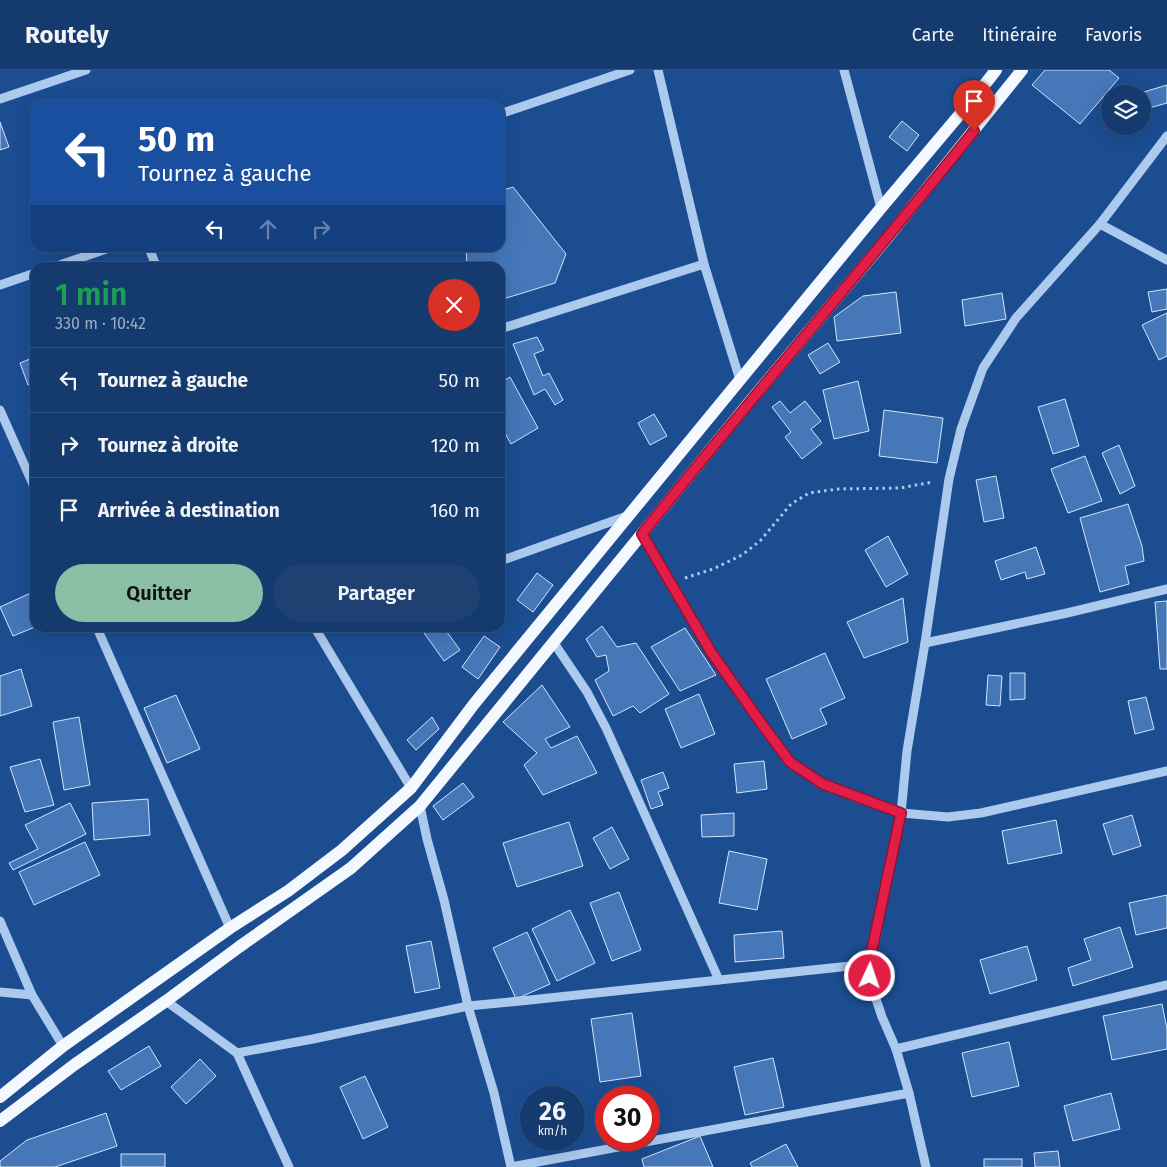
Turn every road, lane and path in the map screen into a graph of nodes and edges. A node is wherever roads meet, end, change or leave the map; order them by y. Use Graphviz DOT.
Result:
graph roads {
  1 [pos="86,70"];
  2 [pos="630,70"];
  3 [pos="658,70"];
  4 [pos="844,70"];
  5 [pos="996,70"];
  6 [pos="1022,70"];
  7 [pos="0,99"];
  8 [pos="505,112"];
  9 [pos="1167,136"];
  10 [pos="881,208"];
  11 [pos="1100,224"];
  12 [pos="97,252"];
  13 [pos="1167,260"];
  14 [pos="68,262"];
  15 [pos="704,264"];
  16 [pos="30,275"];
  17 [pos="0,285"];
  18 [pos="505,327"];
  19 [pos="740,380"];
  20 [pos="0,410"];
  21 [pos="30,478"];
  22 [pos="949,479"];
  23 [pos="628,516"];
  24 [pos="642,534"];
  25 [pos="505,559"];
  26 [pos="670,582"];
  27 [pos="1167,590"];
  28 [pos="99,632"];
  29 [pos="317,632"];
  30 [pos="554,643"];
  31 [pos="925,643"];
  32 [pos="1167,771"];
  33 [pos="411,788"];
  34 [pos="420,806"];
  35 [pos="901,813"];
  36 [pos="0,922"];
  37 [pos="230,928"];
  38 [pos="869,964"];
  39 [pos="720,980"];
  40 [pos="1167,985"];
  41 [pos="0,992"];
  42 [pos="32,995"];
  43 [pos="166,1001"];
  44 [pos="468,1006"];
  45 [pos="63,1046"];
  46 [pos="896,1049"];
  47 [pos="237,1053"];
  48 [pos="909,1093"];
  49 [pos="0,1096"];
  50 [pos="0,1121"];
  51 [pos="289,1167"];
  52 [pos="511,1167"];
  53 [pos="926,1167"];
  1 -- 7 [label="street"];
  2 -- 8 [label="street"];
  3 -- 15 [label="street"];
  4 -- 10 [label="street"];
  5 -- 10 [label="main road"];
  6 -- 24 [label="main road"];
  9 -- 11 [label="street"];
  10 -- 19 [label="main road"];
  11 -- 13 [label="street"];
  11 -- 22 [label="street"];
  12 -- 14 [label="street"];
  15 -- 18 [label="street"];
  15 -- 19 [label="street"];
  16 -- 17 [label="street"];
  19 -- 23 [label="main road"];
  20 -- 21 [label="street"];
  22 -- 26 [label="path"];
  22 -- 31 [label="street"];
  23 -- 25 [label="street"];
  23 -- 33 [label="main road"];
  24 -- 26 [label="street"];
  24 -- 30 [label="main road"];
  26 -- 35 [label="street"];
  27 -- 31 [label="street"];
  28 -- 37 [label="street"];
  29 -- 33 [label="street"];
  30 -- 34 [label="main road"];
  30 -- 39 [label="street"];
  31 -- 35 [label="street"];
  32 -- 35 [label="street"];
  33 -- 37 [label="main road"];
  34 -- 43 [label="main road"];
  34 -- 44 [label="street"];
  35 -- 38 [label="street"];
  36 -- 42 [label="street"];
  37 -- 45 [label="main road"];
  38 -- 39 [label="street"];
  38 -- 46 [label="street"];
  39 -- 44 [label="street"];
  40 -- 46 [label="street"];
  41 -- 42 [label="street"];
  42 -- 45 [label="street"];
  43 -- 47 [label="street"];
  43 -- 50 [label="main road"];
  44 -- 47 [label="street"];
  44 -- 52 [label="street"];
  45 -- 49 [label="main road"];
  46 -- 48 [label="street"];
  47 -- 51 [label="street"];
  48 -- 52 [label="street"];
  48 -- 53 [label="street"];
}
